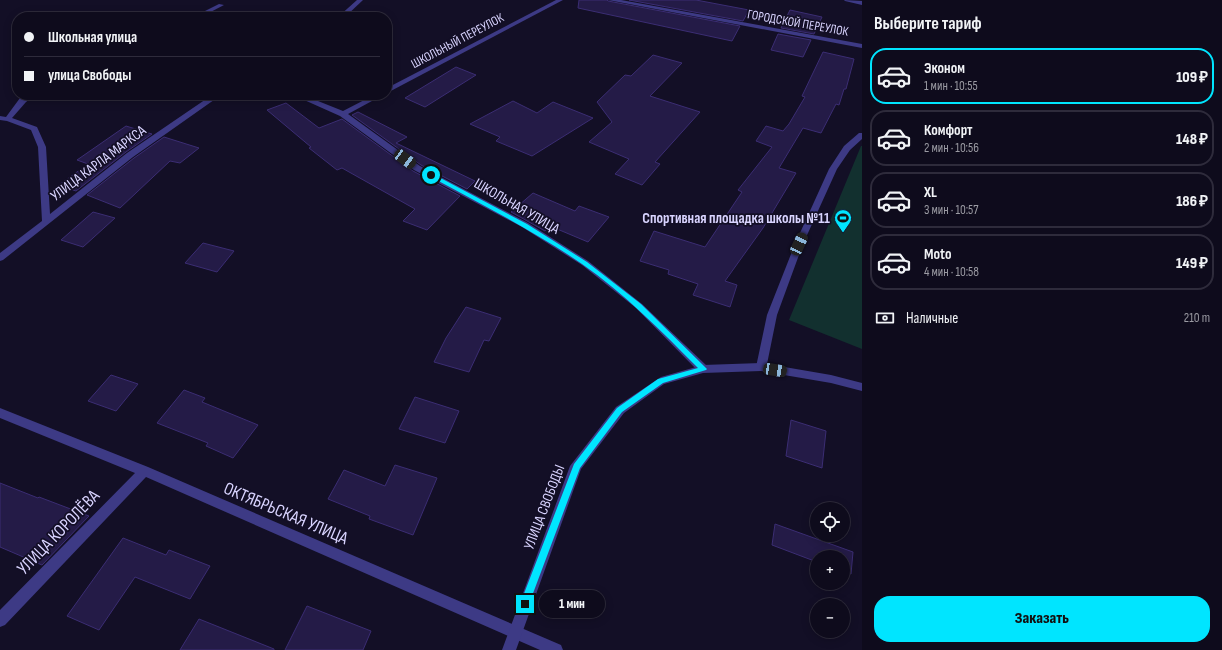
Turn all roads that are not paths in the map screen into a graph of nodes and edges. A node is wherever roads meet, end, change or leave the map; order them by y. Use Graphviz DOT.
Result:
graph roads {
  1 [pos="360,0"];
  2 [pos="560,0"];
  3 [pos="611,0"];
  4 [pos="847,0"];
  5 [pos="862,3"];
  6 [pos="221,5"];
  7 [pos="206,12"];
  8 [pos="347,12"];
  9 [pos="862,46"];
  10 [pos="392,88"];
  11 [pos="23,100"];
  12 [pos="210,100"];
  13 [pos="309,100"];
  14 [pos="370,100"];
  15 [pos="343,114"];
  16 [pos="4,118"];
  17 [pos="862,135"];
  18 [pos="46,220"];
  19 [pos="0,258"];
  20 [pos="762,367"];
  21 [pos="703,369"];
  22 [pos="862,387"];
  23 [pos="0,413"];
  24 [pos="144,471"];
  25 [pos="0,620"];
  26 [pos="514,632"];
  27 [pos="508,650"];
  28 [pos="556,650"];
  1 -- 8 [label="street"];
  2 -- 10 [label="street, ШКОЛЬНЫЙ ПЕРЕУЛОК"];
  3 -- 9 [label="street, ГОРОДСКОЙ ПЕРЕУЛОК"];
  4 -- 5 [label="street"];
  6 -- 7 [label="street"];
  11 -- 16 [label="street"];
  12 -- 18 [label="street, УЛИЦА КАРЛА МАРКСА"];
  13 -- 15 [label="street, ШКОЛЬНАЯ УЛИЦА"];
  14 -- 15 [label="street"];
  15 -- 21 [label="street, ШКОЛЬНАЯ УЛИЦА"];
  16 -- 18 [label="street"];
  17 -- 20 [label="street"];
  18 -- 19 [label="street, УЛИЦА КАРЛА МАРКСА"];
  20 -- 21 [label="street, УЛИЦА СВОБОДЫ"];
  20 -- 22 [label="street"];
  21 -- 26 [label="street, УЛИЦА СВОБОДЫ"];
  23 -- 24 [label="street, ОКТЯБРЬСКАЯ УЛИЦА"];
  24 -- 25 [label="street, УЛИЦА КОРОЛЁВА"];
  24 -- 26 [label="street, ОКТЯБРЬСКАЯ УЛИЦА"];
  26 -- 27 [label="street, УЛИЦА СВОБОДЫ"];
  26 -- 28 [label="street, ОКТЯБРЬСКАЯ УЛИЦА"];
}
